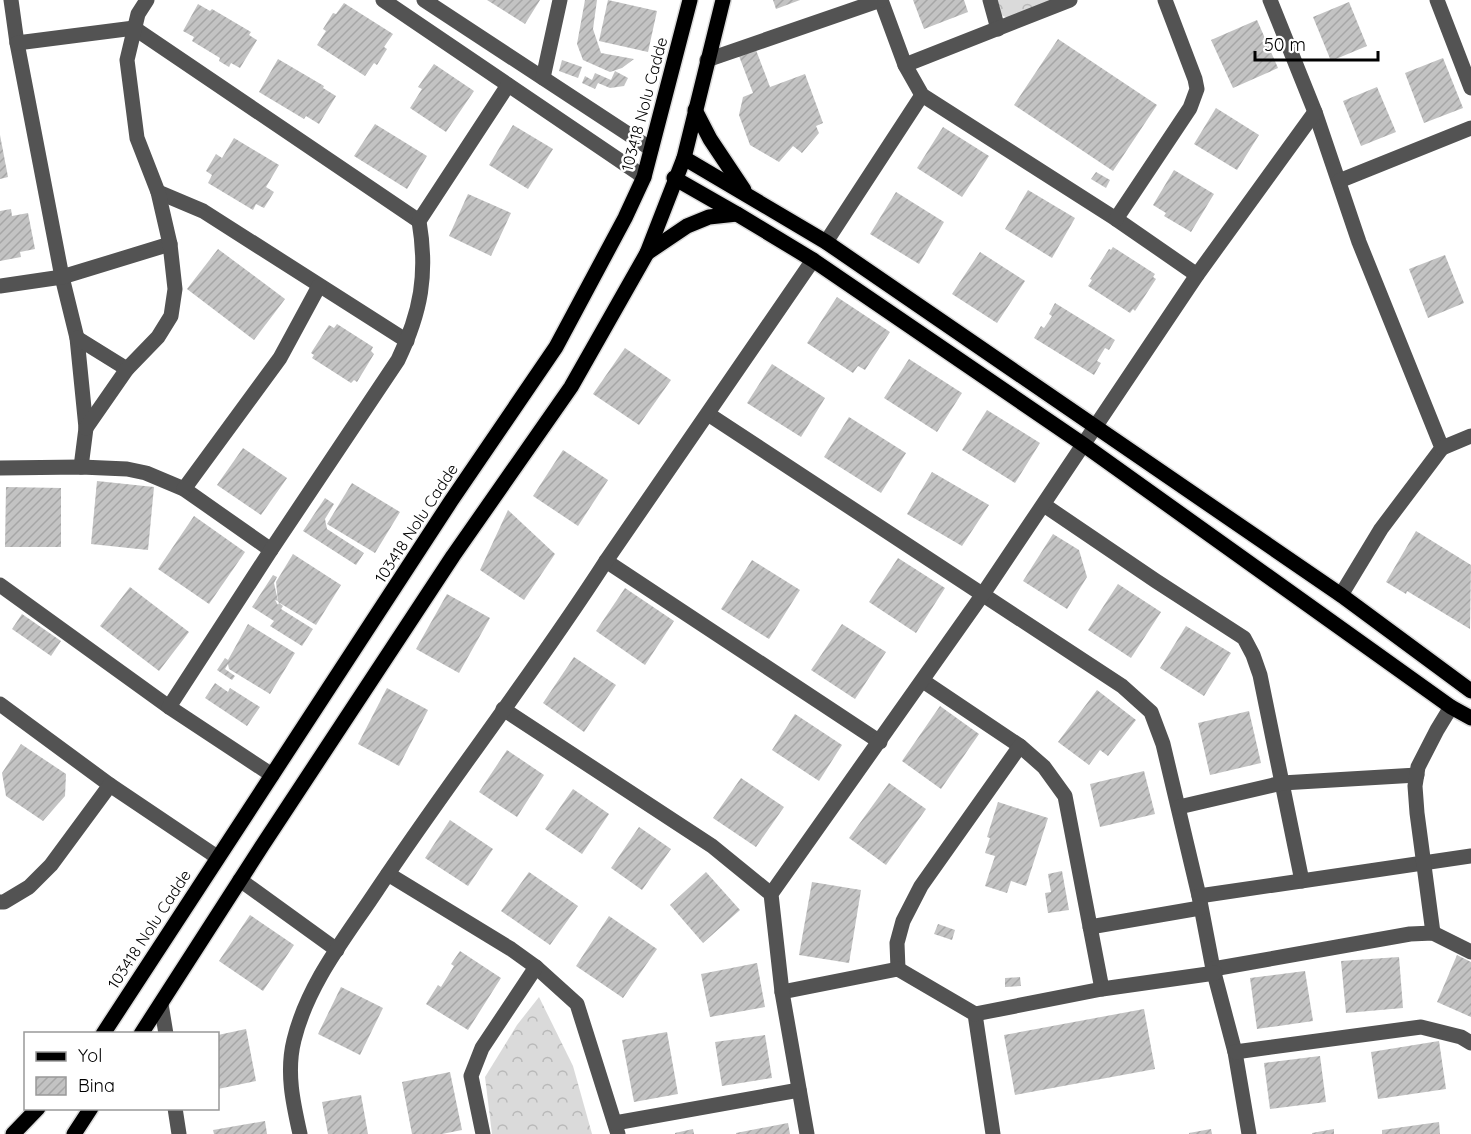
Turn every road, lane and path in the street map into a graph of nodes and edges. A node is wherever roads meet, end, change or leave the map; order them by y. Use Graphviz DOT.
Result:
graph roads {
  1 [pos="11,0"];
  2 [pos="147,0"];
  3 [pos="383,0"];
  4 [pos="424,0"];
  5 [pos="560,0"];
  6 [pos="690,0"];
  7 [pos="723,0"];
  8 [pos="881,0"];
  9 [pos="990,0"];
  10 [pos="1070,0"];
  11 [pos="1166,0"];
  12 [pos="1270,0"];
  13 [pos="1437,0"];
  14 [pos="134,28"];
  15 [pos="998,29"];
  16 [pos="17,43"];
  17 [pos="706,60"];
  18 [pos="905,65"];
  19 [pos="543,78"];
  20 [pos="508,85"];
  21 [pos="1471,88"];
  22 [pos="922,94"];
  23 [pos="695,110"];
  24 [pos="1315,111"];
  25 [pos="1471,128"];
  26 [pos="651,149"];
  27 [pos="684,158"];
  28 [pos="644,177"];
  29 [pos="674,178"];
  30 [pos="1339,181"];
  31 [pos="158,192"];
  32 [pos="747,195"];
  33 [pos="737,214"];
  34 [pos="1116,219"];
  35 [pos="419,221"];
  36 [pos="826,242"];
  37 [pos="170,244"];
  38 [pos="646,253"];
  39 [pos="813,260"];
  40 [pos="1197,275"];
  41 [pos="62,277"];
  42 [pos="0,286"];
  43 [pos="319,286"];
  44 [pos="77,338"];
  45 [pos="407,341"];
  46 [pos="128,369"];
  47 [pos="708,414"];
  48 [pos="1096,425"];
  49 [pos="87,428"];
  50 [pos="1471,436"];
  51 [pos="1084,445"];
  52 [pos="1442,448"];
  53 [pos="81,467"];
  54 [pos="0,468"];
  55 [pos="184,489"];
  56 [pos="1044,505"];
  57 [pos="271,550"];
  58 [pos="606,561"];
  59 [pos="0,585"];
  60 [pos="983,594"];
  61 [pos="1341,595"];
  62 [pos="923,681"];
  63 [pos="1471,691"];
  64 [pos="0,704"];
  65 [pos="169,707"];
  66 [pos="1451,707"];
  67 [pos="503,709"];
  68 [pos="1471,718"];
  69 [pos="880,742"];
  70 [pos="1020,747"];
  71 [pos="272,775"];
  72 [pos="1417,775"];
  73 [pos="1282,783"];
  74 [pos="110,786"];
  75 [pos="1179,807"];
  76 [pos="1471,856"];
  77 [pos="217,858"];
  78 [pos="1425,864"];
  79 [pos="388,874"];
  80 [pos="240,880"];
  81 [pos="1302,881"];
  82 [pos="771,894"];
  83 [pos="0,902"];
  84 [pos="1200,902"];
  85 [pos="1090,927"];
  86 [pos="1433,933"];
  87 [pos="337,950"];
  88 [pos="1471,952"];
  89 [pos="536,968"];
  90 [pos="898,969"];
  91 [pos="1214,971"];
  92 [pos="1102,989"];
  93 [pos="782,992"];
  94 [pos="161,1004"];
  95 [pos="975,1014"];
  96 [pos="104,1032"];
  97 [pos="142,1032"];
  98 [pos="166,1032"];
  99 [pos="1471,1043"];
  100 [pos="1235,1052"];
  101 [pos="799,1090"];
  102 [pos="36,1110"];
  103 [pos="90,1110"];
  104 [pos="175,1110"];
  105 [pos="617,1128"];
  106 [pos="13,1134"];
  107 [pos="74,1134"];
  108 [pos="178,1134"];
  109 [pos="300,1134"];
  110 [pos="483,1134"];
  111 [pos="807,1134"];
  112 [pos="993,1134"];
  113 [pos="1249,1134"];
  1 -- 16 [label="street"];
  2 -- 14 [label="street"];
  3 -- 20 [label="street"];
  4 -- 19 [label="street"];
  5 -- 19 [label="street"];
  6 -- 26 [label="main road, 103418 Nolu Cadde"];
  7 -- 17 [label="main road"];
  8 -- 17 [label="street"];
  8 -- 18 [label="street"];
  9 -- 15 [label="street"];
  10 -- 15 [label="street"];
  11 -- 34 [label="street"];
  12 -- 24 [label="street"];
  13 -- 21 [label="street"];
  14 -- 16 [label="street"];
  14 -- 31 [label="street"];
  14 -- 35 [label="street"];
  15 -- 18 [label="street"];
  16 -- 41 [label="street"];
  17 -- 23 [label="main road"];
  18 -- 22 [label="street"];
  19 -- 26 [label="street"];
  20 -- 28 [label="street"];
  20 -- 35 [label="street"];
  22 -- 34 [label="street"];
  22 -- 36 [label="street"];
  23 -- 27 [label="main road"];
  23 -- 32 [label="main road"];
  24 -- 30 [label="street"];
  24 -- 40 [label="street"];
  25 -- 30 [label="street"];
  26 -- 28 [label="main road, 103418 Nolu Cadde"];
  27 -- 29 [label="main road"];
  27 -- 32 [label="main road"];
  28 -- 71 [label="main road, 103418 Nolu Cadde"];
  29 -- 33 [label="main road"];
  29 -- 38 [label="main road"];
  30 -- 52 [label="street"];
  31 -- 37 [label="street"];
  31 -- 43 [label="street"];
  32 -- 36 [label="main road"];
  33 -- 38 [label="main road"];
  33 -- 39 [label="main road"];
  34 -- 40 [label="street"];
  35 -- 45 [label="street"];
  36 -- 48 [label="main road"];
  37 -- 41 [label="street"];
  37 -- 46 [label="street"];
  38 -- 80 [label="main road"];
  39 -- 47 [label="street"];
  39 -- 51 [label="main road"];
  40 -- 48 [label="street"];
  41 -- 42 [label="street"];
  41 -- 44 [label="street"];
  43 -- 45 [label="street"];
  43 -- 55 [label="street"];
  44 -- 46 [label="street"];
  44 -- 49 [label="street"];
  45 -- 57 [label="street"];
  46 -- 49 [label="street"];
  47 -- 58 [label="street"];
  47 -- 60 [label="street"];
  48 -- 51 [label="street"];
  48 -- 61 [label="main road"];
  49 -- 53 [label="street"];
  50 -- 52 [label="street"];
  51 -- 56 [label="street"];
  51 -- 66 [label="main road"];
  52 -- 61 [label="street"];
  53 -- 54 [label="street"];
  53 -- 55 [label="street"];
  55 -- 57 [label="street"];
  56 -- 60 [label="street"];
  56 -- 73 [label="street"];
  57 -- 65 [label="street"];
  58 -- 67 [label="street"];
  58 -- 69 [label="street"];
  59 -- 65 [label="street"];
  60 -- 62 [label="street"];
  60 -- 75 [label="street"];
  61 -- 63 [label="main road"];
  62 -- 69 [label="street"];
  62 -- 70 [label="street"];
  64 -- 74 [label="street"];
  65 -- 71 [label="street"];
  66 -- 68 [label="main road"];
  66 -- 72 [label="street"];
  67 -- 79 [label="street"];
  67 -- 82 [label="street"];
  69 -- 82 [label="street"];
  70 -- 85 [label="street"];
  70 -- 90 [label="street"];
  71 -- 77 [label="main road, 103418 Nolu Cadde"];
  72 -- 73 [label="street"];
  72 -- 78 [label="street"];
  73 -- 75 [label="street"];
  73 -- 81 [label="street"];
  74 -- 77 [label="street"];
  74 -- 83 [label="street"];
  75 -- 84 [label="street"];
  76 -- 78 [label="street"];
  77 -- 96 [label="main road, 103418 Nolu Cadde"];
  78 -- 81 [label="street"];
  78 -- 86 [label="street"];
  79 -- 87 [label="street"];
  79 -- 89 [label="street"];
  80 -- 87 [label="street"];
  80 -- 94 [label="main road"];
  81 -- 84 [label="street"];
  82 -- 93 [label="street"];
  84 -- 85 [label="street"];
  84 -- 91 [label="street"];
  85 -- 92 [label="street"];
  86 -- 88 [label="street"];
  86 -- 91 [label="street"];
  87 -- 109 [label="street"];
  89 -- 105 [label="street"];
  89 -- 110 [label="street"];
  90 -- 93 [label="street"];
  90 -- 95 [label="street"];
  91 -- 92 [label="street"];
  91 -- 100 [label="street"];
  92 -- 95 [label="street"];
  93 -- 101 [label="street"];
  94 -- 97 [label="main road"];
  94 -- 98 [label="street"];
  95 -- 112 [label="street"];
  99 -- 100 [label="street"];
  100 -- 113 [label="street"];
  101 -- 105 [label="street"];
  101 -- 111 [label="street"];
  102 -- 106 [label="main road"];
  103 -- 107 [label="main road"];
  104 -- 108 [label="street"];
}
